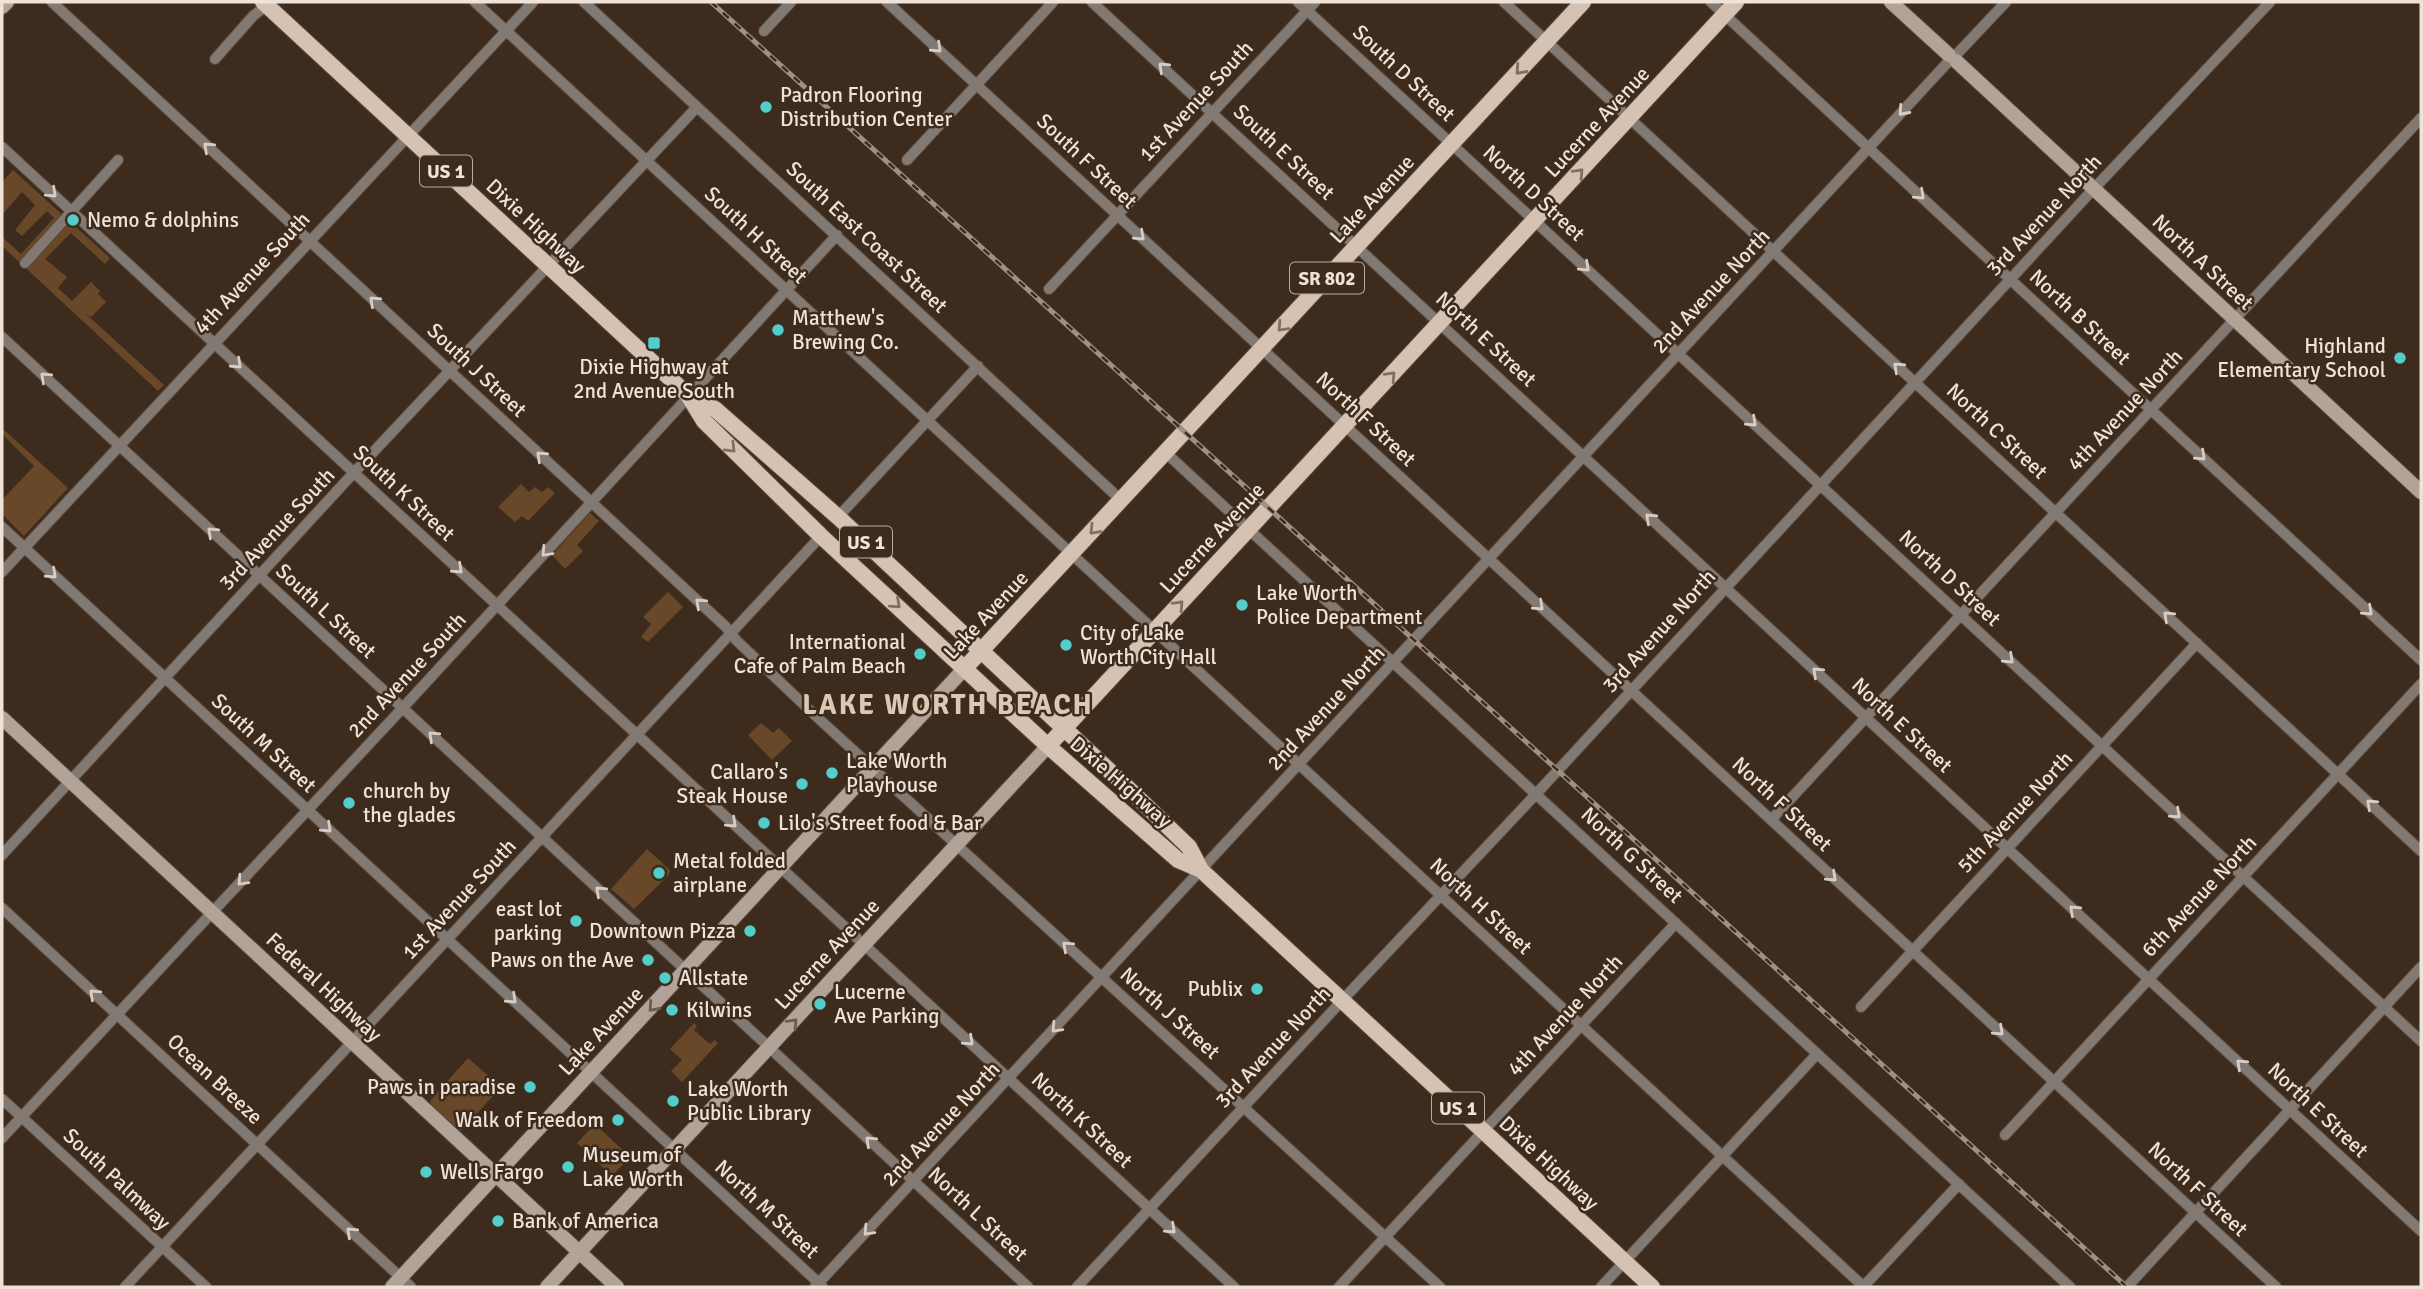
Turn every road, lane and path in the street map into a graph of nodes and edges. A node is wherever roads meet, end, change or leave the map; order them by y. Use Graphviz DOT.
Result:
graph roads {
  1 [pos="7,2"];
  2 [pos="52,2"];
  3 [pos="475,2"];
  4 [pos="533,2"];
  5 [pos="584,2"];
  6 [pos="791,2"];
  7 [pos="887,2"];
  8 [pos="1053,2"];
  9 [pos="1093,2"];
  10 [pos="1504,2"];
  11 [pos="1583,2"];
  12 [pos="1711,2"];
  13 [pos="1737,2"];
  14 [pos="1891,2"];
  15 [pos="2006,2"];
  16 [pos="2270,2"];
  17 [pos="267,3"];
  18 [pos="1307,4"];
  19 [pos="2,7"];
  20 [pos="1726,15"];
  21 [pos="507,31"];
  22 [pos="764,31"];
  23 [pos="1546,41"];
  24 [pos="1953,58"];
  25 [pos="215,59"];
  26 [pos="976,85"];
  27 [pos="697,107"];
  28 [pos="1212,113"];
  29 [pos="1630,118"];
  30 [pos="2421,118"];
  31 [pos="407,135"];
  32 [pos="1452,144"];
  33 [pos="2,147"];
  34 [pos="1870,148"];
  35 [pos="118,160"];
  36 [pos="907,160"];
  37 [pos="647,161"];
  38 [pos="2094,189"];
  39 [pos="72,212"];
  40 [pos="1117,215"];
  41 [pos="1535,221"];
  42 [pos="837,235"];
  43 [pos="309,240"];
  44 [pos="1357,246"];
  45 [pos="1774,251"];
  46 [pos="25,263"];
  47 [pos="549,266"];
  48 [pos="2010,279"];
  49 [pos="1049,289"];
  50 [pos="786,290"];
  51 [pos="2235,320"];
  52 [pos="1440,323"];
  53 [pos="2,337"];
  54 [pos="214,343"];
  55 [pos="1262,349"];
  56 [pos="1679,354"];
  57 [pos="978,366"];
  58 [pos="450,372"];
  59 [pos="1915,382"];
  60 [pos="688,395"];
  61 [pos="2151,410"];
  62 [pos="928,420"];
  63 [pos="1345,426"];
  64 [pos="119,445"];
  65 [pos="1166,453"];
  66 [pos="1584,457"];
  67 [pos="355,473"];
  68 [pos="1820,485"];
  69 [pos="2421,492"];
  70 [pos="1122,501"];
  71 [pos="592,502"];
  72 [pos="2056,513"];
  73 [pos="838,517"];
  74 [pos="2,527"];
  75 [pos="1250,528"];
  76 [pos="821,536"];
  77 [pos="24,548"];
  78 [pos="1072,554"];
  79 [pos="1489,559"];
  80 [pos="2,572"];
  81 [pos="260,576"];
  82 [pos="1725,587"];
  83 [pos="497,605"];
  84 [pos="1961,615"];
  85 [pos="1155,631"];
  86 [pos="731,633"];
  87 [pos="2197,643"];
  88 [pos="982,650"];
  89 [pos="2421,660"];
  90 [pos="1395,663"];
  91 [pos="965,668"];
  92 [pos="165,678"];
  93 [pos="2421,684"];
  94 [pos="1631,690"];
  95 [pos="402,708"];
  96 [pos="2,718"];
  97 [pos="1866,718"];
  98 [pos="1065,727"];
  99 [pos="637,734"];
  100 [pos="1048,746"];
  101 [pos="2102,746"];
  102 [pos="1299,764"];
  103 [pos="873,768"];
  104 [pos="2338,774"];
  105 [pos="70,782"];
  106 [pos="1537,793"];
  107 [pos="308,810"];
  108 [pos="1771,820"];
  109 [pos="542,837"];
  110 [pos="957,846"];
  111 [pos="2007,848"];
  112 [pos="2421,850"];
  113 [pos="2,855"];
  114 [pos="781,868"];
  115 [pos="1201,870"];
  116 [pos="2244,876"];
  117 [pos="1441,896"];
  118 [pos="2,908"];
  119 [pos="213,912"];
  120 [pos="1676,923"];
  121 [pos="447,939"];
  122 [pos="864,945"];
  123 [pos="1913,951"];
  124 [pos="2421,967"];
  125 [pos="686,970"];
  126 [pos="1102,978"];
  127 [pos="2148,979"];
  128 [pos="1342,1000"];
  129 [pos="1861,1007"];
  130 [pos="2385,1007"];
  131 [pos="116,1014"];
  132 [pos="1582,1026"];
  133 [pos="2421,1041"];
  134 [pos="353,1043"];
  135 [pos="769,1048"];
  136 [pos="1818,1054"];
  137 [pos="592,1073"];
  138 [pos="1009,1079"];
  139 [pos="2054,1082"];
  140 [pos="2,1099"];
  141 [pos="1245,1107"];
  142 [pos="2291,1111"];
  143 [pos="21,1117"];
  144 [pos="1483,1131"];
  145 [pos="2005,1135"];
  146 [pos="2,1138"];
  147 [pos="257,1144"];
  148 [pos="675,1150"];
  149 [pos="1723,1156"];
  150 [pos="496,1176"];
  151 [pos="914,1181"];
  152 [pos="1959,1184"];
  153 [pos="1150,1209"];
  154 [pos="2196,1213"];
  155 [pos="2421,1231"];
  156 [pos="1386,1237"];
  157 [pos="162,1247"];
  158 [pos="579,1252"];
  159 [pos="1624,1261"];
  160 [pos="402,1284"];
  161 [pos="819,1286"];
  162 [pos="125,1287"];
  163 [pos="206,1287"];
  164 [pos="547,1287"];
  165 [pos="617,1287"];
  166 [pos="1028,1287"];
  167 [pos="1077,1287"];
  168 [pos="1234,1287"];
  169 [pos="1339,1287"];
  170 [pos="1440,1287"];
  171 [pos="1601,1287"];
  172 [pos="1652,1287"];
  173 [pos="1864,1287"];
  174 [pos="2070,1287"];
  175 [pos="2127,1287"];
  176 [pos="2276,1287"];
  1 -- 19 [label="main road"];
  43 -- 2 [label="street, South J Street, one-way"];
  3 -- 21 [label="street, South H Street"];
  4 -- 21 [label="street, 4th Avenue South"];
  5 -- 27 [label="street, South East Coast Street"];
  6 -- 22 [label="street"];
  7 -- 26 [label="street, South F Street, one-way"];
  8 -- 26 [label="street"];
  28 -- 9 [label="street, South E Street, one-way"];
  10 -- 23 [label="street, North C Street"];
  11 -- 23 [label="main road, Lake Avenue / SR 802"];
  12 -- 20 [label="street, North B Street"];
  13 -- 20 [label="main road, Lucerne Avenue"];
  14 -- 24 [label="main road, North A Street"];
  15 -- 24 [label="street, 2nd Avenue North"];
  16 -- 38 [label="street, 3rd Avenue North"];
  17 -- 25 [label="street"];
  17 -- 31 [label="main road, Dixie Highway / US 1"];
  18 -- 28 [label="street, 1st Avenue South"];
  18 -- 32 [label="street, South D Street"];
  20 -- 29 [label="main road, Lucerne Avenue"];
  20 -- 34 [label="street, North B Street"];
  21 -- 31 [label="street, 4th Avenue South"];
  21 -- 37 [label="street, South H Street"];
  23 -- 29 [label="street, North C Street"];
  23 -- 32 [label="main road, Lake Avenue / SR 802, one-way"];
  24 -- 34 [label="street, 2nd Avenue North, one-way"];
  24 -- 38 [label="main road, North A Street"];
  26 -- 36 [label="street"];
  26 -- 40 [label="street, South F Street"];
  27 -- 37 [label="street, 3rd Avenue South"];
  27 -- 42 [label="street, South East Coast Street"];
  28 -- 40 [label="street, 1st Avenue South"];
  28 -- 44 [label="street, South E Street"];
  41 -- 29 [label="main road, Lucerne Avenue, one-way"];
  29 -- 45 [label="street, North C Street"];
  30 -- 51 [label="street, 4th Avenue North"];
  31 -- 43 [label="street, 4th Avenue South"];
  31 -- 47 [label="main road, Dixie Highway / US 1"];
  32 -- 41 [label="street, North D Street"];
  32 -- 44 [label="main road, Lake Avenue / SR 802"];
  33 -- 39 [label="street, South K Street, one-way"];
  34 -- 45 [label="street, 2nd Avenue North"];
  34 -- 48 [label="street, North B Street, one-way"];
  35 -- 39 [label="street"];
  37 -- 47 [label="street, 3rd Avenue South"];
  37 -- 50 [label="street, South H Street"];
  38 -- 48 [label="street, 3rd Avenue North"];
  38 -- 51 [label="main road, North A Street"];
  39 -- 46 [label="street"];
  39 -- 54 [label="street, South K Street"];
  40 -- 49 [label="street, 1st Avenue South"];
  40 -- 55 [label="street, South F Street, one-way"];
  41 -- 52 [label="main road, Lucerne Avenue"];
  41 -- 56 [label="street, North D Street, one-way"];
  42 -- 50 [label="street, 2nd Avenue South"];
  42 -- 57 [label="street, South East Coast Street"];
  43 -- 54 [label="street, 4th Avenue South"];
  58 -- 43 [label="street, South J Street, one-way"];
  44 -- 52 [label="street, North E Street"];
  44 -- 55 [label="main road, Lake Avenue / SR 802, one-way"];
  45 -- 56 [label="street, 2nd Avenue North"];
  59 -- 45 [label="street, North C Street, one-way"];
  47 -- 58 [label="street, 3rd Avenue South"];
  47 -- 60 [label="main road, Dixie Highway / US 1"];
  48 -- 59 [label="street, 3rd Avenue North"];
  48 -- 61 [label="street, North B Street"];
  50 -- 60 [label="street, 2nd Avenue South"];
  50 -- 62 [label="street, South H Street"];
  51 -- 61 [label="street, 4th Avenue North"];
  51 -- 69 [label="main road, North A Street"];
  63 -- 52 [label="main road, Lucerne Avenue, one-way"];
  52 -- 66 [label="street, North E Street"];
  64 -- 53 [label="street, South L Street, one-way"];
  54 -- 64 [label="street, 4th Avenue South"];
  54 -- 67 [label="street, South K Street, one-way"];
  55 -- 63 [label="street, North F Street"];
  55 -- 65 [label="main road, Lake Avenue / SR 802"];
  56 -- 66 [label="street, 2nd Avenue North"];
  56 -- 68 [label="street, North D Street, one-way"];
  57 -- 62 [label="street"];
  57 -- 70 [label="street, South East Coast Street"];
  58 -- 67 [label="street, 3rd Avenue South"];
  71 -- 58 [label="street, South J Street, one-way"];
  59 -- 68 [label="street, 3rd Avenue North"];
  59 -- 72 [label="street, North C Street"];
  60 -- 71 [label="street, 2nd Avenue South"];
  60 -- 73 [label="main road, Dixie Highway / US 1"];
  60 -- 76 [label="main road, Dixie Highway / US 1, one-way"];
  61 -- 72 [label="street, 4th Avenue North"];
  61 -- 89 [label="street, North B Street, one-way"];
  62 -- 73 [label="street"];
  62 -- 78 [label="street, South H Street"];
  63 -- 75 [label="main road, Lucerne Avenue"];
  63 -- 79 [label="street, North F Street"];
  64 -- 77 [label="street, 4th Avenue South"];
  81 -- 64 [label="street, South L Street, one-way"];
  65 -- 70 [label="main road, Lake Avenue / SR 802"];
  65 -- 75 [label="street, North G Street"];
  66 -- 79 [label="street, 2nd Avenue North"];
  82 -- 66 [label="street, North E Street, one-way"];
  67 -- 81 [label="street, 3rd Avenue South"];
  67 -- 83 [label="street, South K Street, one-way"];
  68 -- 82 [label="street, 3rd Avenue North"];
  68 -- 84 [label="street, North D Street"];
  70 -- 78 [label="main road, Lake Avenue / SR 802, one-way"];
  71 -- 83 [label="street, 2nd Avenue South, one-way"];
  86 -- 71 [label="street, South J Street, one-way"];
  72 -- 84 [label="street, 4th Avenue North"];
  87 -- 72 [label="street, North C Street, one-way"];
  73 -- 88 [label="main road, Dixie Highway / US 1"];
  74 -- 77 [label="street, South M Street"];
  85 -- 75 [label="main road, Lucerne Avenue, one-way"];
  75 -- 90 [label="street, North G Street"];
  76 -- 86 [label="street, 1st Avenue South"];
  76 -- 91 [label="main road, Dixie Highway / US 1, one-way"];
  77 -- 80 [label="street, 4th Avenue South"];
  77 -- 92 [label="street, South M Street, one-way"];
  78 -- 85 [label="street, North H Street"];
  78 -- 88 [label="main road, Lake Avenue / SR 802"];
  79 -- 90 [label="street, 2nd Avenue North"];
  79 -- 94 [label="street, North F Street, one-way"];
  81 -- 92 [label="street, 3rd Avenue South"];
  81 -- 95 [label="street, South L Street"];
  82 -- 94 [label="street, 3rd Avenue North"];
  97 -- 82 [label="street, North E Street, one-way"];
  83 -- 95 [label="street, 2nd Avenue South"];
  83 -- 99 [label="street, South K Street"];
  84 -- 97 [label="street, 4th Avenue North"];
  84 -- 101 [label="street, North D Street, one-way"];
  85 -- 98 [label="main road, Lucerne Avenue"];
  85 -- 102 [label="street, North H Street"];
  86 -- 99 [label="street, 1st Avenue South"];
  86 -- 103 [label="street, South J Street"];
  87 -- 101 [label="street, 5th Avenue North"];
  87 -- 104 [label="street, North C Street"];
  88 -- 91 [label="main road, Lake Avenue / SR 802"];
  88 -- 98 [label="main road, Dixie Highway / US 1"];
  90 -- 102 [label="street, 2nd Avenue North"];
  90 -- 106 [label="street, North G Street"];
  91 -- 100 [label="main road, Dixie Highway / US 1"];
  91 -- 103 [label="main road, Lake Avenue / SR 802"];
  92 -- 105 [label="street, 3rd Avenue South"];
  92 -- 107 [label="street, South M Street"];
  93 -- 104 [label="street, 6th Avenue North"];
  94 -- 106 [label="street, 3rd Avenue North"];
  94 -- 108 [label="street, North F Street"];
  95 -- 107 [label="street, 2nd Avenue South"];
  109 -- 95 [label="street, South L Street, one-way"];
  96 -- 105 [label="main road, Federal Highway"];
  97 -- 108 [label="street, 4th Avenue North"];
  97 -- 111 [label="street, North E Street"];
  98 -- 100 [label="main road, Lucerne Avenue"];
  98 -- 115 [label="main road, Dixie Highway / US 1"];
  99 -- 109 [label="street, 1st Avenue South"];
  99 -- 114 [label="street, South K Street, one-way"];
  100 -- 110 [label="main road, Lucerne Avenue"];
  100 -- 115 [label="main road, Dixie Highway / US 1"];
  101 -- 111 [label="street, 5th Avenue North"];
  101 -- 116 [label="street, North D Street, one-way"];
  102 -- 115 [label="street, 2nd Avenue North"];
  102 -- 117 [label="street, North H Street"];
  103 -- 110 [label="street, North J Street"];
  103 -- 114 [label="main road, Lake Avenue / SR 802"];
  112 -- 104 [label="street, North C Street, one-way"];
  104 -- 116 [label="street, 6th Avenue North"];
  105 -- 113 [label="street, 3rd Avenue South"];
  105 -- 119 [label="main road, Federal Highway"];
  106 -- 117 [label="street, 3rd Avenue North"];
  106 -- 120 [label="street, North G Street"];
  107 -- 119 [label="street, 2nd Avenue South, one-way"];
  107 -- 121 [label="street, South M Street, one-way"];
  108 -- 123 [label="street, North F Street, one-way"];
  109 -- 121 [label="street, 1st Avenue South"];
  125 -- 109 [label="street, South L Street, one-way"];
  110 -- 122 [label="main road, Lucerne Avenue"];
  126 -- 110 [label="street, North J Street, one-way"];
  111 -- 123 [label="street, 5th Avenue North"];
  127 -- 111 [label="street, North E Street, one-way"];
  114 -- 122 [label="street, North K Street"];
  114 -- 125 [label="main road, Lake Avenue / SR 802"];
  115 -- 126 [label="street, 2nd Avenue North"];
  115 -- 128 [label="main road, Dixie Highway / US 1"];
  116 -- 127 [label="street, 6th Avenue North"];
  116 -- 130 [label="street, North D Street"];
  117 -- 128 [label="street, 3rd Avenue North"];
  117 -- 132 [label="street, North H Street"];
  131 -- 118 [label="street, Ocean Breeze, one-way"];
  119 -- 131 [label="street, 2nd Avenue South"];
  119 -- 134 [label="main road, Federal Highway"];
  120 -- 132 [label="street, 4th Avenue North"];
  120 -- 136 [label="street, North G Street"];
  121 -- 134 [label="street, 1st Avenue South"];
  121 -- 137 [label="street, South M Street, one-way"];
  135 -- 122 [label="main road, Lucerne Avenue, one-way"];
  122 -- 138 [label="street, North K Street, one-way"];
  123 -- 129 [label="street, 5th Avenue North"];
  123 -- 139 [label="street, North F Street, one-way"];
  124 -- 130 [label="street"];
  125 -- 135 [label="street, North L Street"];
  125 -- 137 [label="main road, Lake Avenue / SR 802, one-way"];
  126 -- 138 [label="street, 2nd Avenue North, one-way"];
  126 -- 141 [label="street, North J Street"];
  127 -- 139 [label="street, 6th Avenue North"];
  142 -- 127 [label="street, North E Street, one-way"];
  128 -- 141 [label="street, 3rd Avenue North"];
  128 -- 144 [label="main road, Dixie Highway / US 1"];
  130 -- 133 [label="street, North D Street"];
  130 -- 142 [label="street"];
  131 -- 143 [label="street, 2nd Avenue South"];
  131 -- 147 [label="street, Ocean Breeze"];
  132 -- 144 [label="street, 4th Avenue North"];
  132 -- 149 [label="street, North H Street"];
  134 -- 147 [label="street, 1st Avenue South"];
  134 -- 150 [label="main road, Federal Highway"];
  135 -- 148 [label="main road, Lucerne Avenue"];
  151 -- 135 [label="street, North L Street, one-way"];
  136 -- 149 [label="street"];
  136 -- 152 [label="street, North G Street"];
  137 -- 148 [label="street, North M Street"];
  137 -- 150 [label="main road, Lake Avenue / SR 802"];
  138 -- 151 [label="street, 2nd Avenue North"];
  138 -- 153 [label="street, North K Street"];
  139 -- 145 [label="street, 6th Avenue North"];
  139 -- 154 [label="street, North F Street"];
  140 -- 143 [label="street, South Palmway"];
  141 -- 153 [label="street, 3rd Avenue North"];
  141 -- 156 [label="street, North J Street"];
  142 -- 154 [label="street"];
  142 -- 155 [label="street, North E Street"];
  143 -- 146 [label="street, 2nd Avenue South"];
  143 -- 157 [label="street, South Palmway"];
  144 -- 156 [label="street, 4th Avenue North"];
  144 -- 159 [label="main road, Dixie Highway / US 1"];
  147 -- 157 [label="street, 1st Avenue South"];
  160 -- 147 [label="street, Ocean Breeze, one-way"];
  148 -- 158 [label="main road, Lucerne Avenue"];
  148 -- 161 [label="street, North M Street"];
  149 -- 159 [label="street"];
  149 -- 173 [label="street, North H Street"];
  150 -- 158 [label="main road, Federal Highway"];
  150 -- 160 [label="main road, Lake Avenue / SR 802"];
  151 -- 161 [label="street, 2nd Avenue North, one-way"];
  151 -- 166 [label="street, North L Street"];
  152 -- 173 [label="street"];
  152 -- 174 [label="street, North G Street"];
  153 -- 167 [label="street, 3rd Avenue North"];
  153 -- 168 [label="street, North K Street, one-way"];
  154 -- 175 [label="street"];
  154 -- 176 [label="street, North F Street"];
  156 -- 169 [label="street, 4th Avenue North"];
  156 -- 170 [label="street, North J Street"];
  157 -- 162 [label="street, 1st Avenue South"];
  157 -- 163 [label="street, South Palmway"];
  158 -- 164 [label="main road, Lucerne Avenue"];
  158 -- 165 [label="main road, Federal Highway"];
  159 -- 171 [label="street"];
  159 -- 172 [label="main road, Dixie Highway / US 1"];
}
